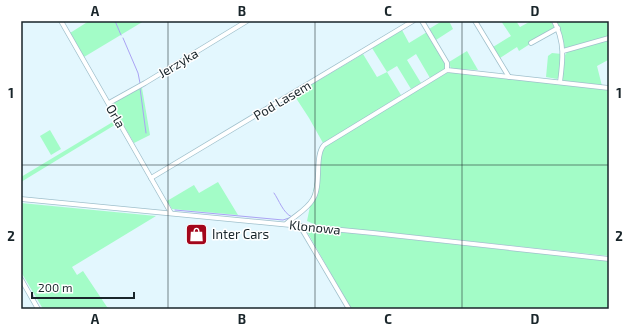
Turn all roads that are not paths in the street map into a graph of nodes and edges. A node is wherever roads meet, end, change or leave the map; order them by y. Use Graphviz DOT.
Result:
graph roads {
  1 [pos="61,21"];
  2 [pos="247,21"];
  3 [pos="413,21"];
  4 [pos="422,21"];
  5 [pos="475,21"];
  6 [pos="554,21"];
  7 [pos="558,28"];
  8 [pos="609,38"];
  9 [pos="532,43"];
  10 [pos="563,51"];
  11 [pos="447,70"];
  12 [pos="509,77"];
  13 [pos="560,82"];
  14 [pos="609,88"];
  15 [pos="109,103"];
  16 [pos="151,178"];
  17 [pos="21,199"];
  18 [pos="171,213"];
  19 [pos="286,224"];
  20 [pos="302,226"];
  21 [pos="609,259"];
  22 [pos="21,279"];
  23 [pos="38,309"];
  24 [pos="349,309"];
  1 -- 15 [label="street, Orla"];
  2 -- 15 [label="street, Jerzyka"];
  3 -- 16 [label="street, Pod Lasem"];
  4 -- 11 [label="street"];
  5 -- 12 [label="street"];
  6 -- 7 [label="street"];
  7 -- 9 [label="street"];
  7 -- 10 [label="street"];
  8 -- 10 [label="street"];
  10 -- 13 [label="street"];
  11 -- 12 [label="street"];
  11 -- 19 [label="street"];
  12 -- 13 [label="street"];
  13 -- 14 [label="street"];
  15 -- 16 [label="street, Orla"];
  16 -- 18 [label="street, Orla"];
  17 -- 18 [label="street, Klonowa"];
  18 -- 19 [label="street, Klonowa"];
  19 -- 20 [label="street, Klonowa"];
  20 -- 21 [label="street, Klonowa"];
  20 -- 24 [label="street"];
  22 -- 23 [label="street"];
}
